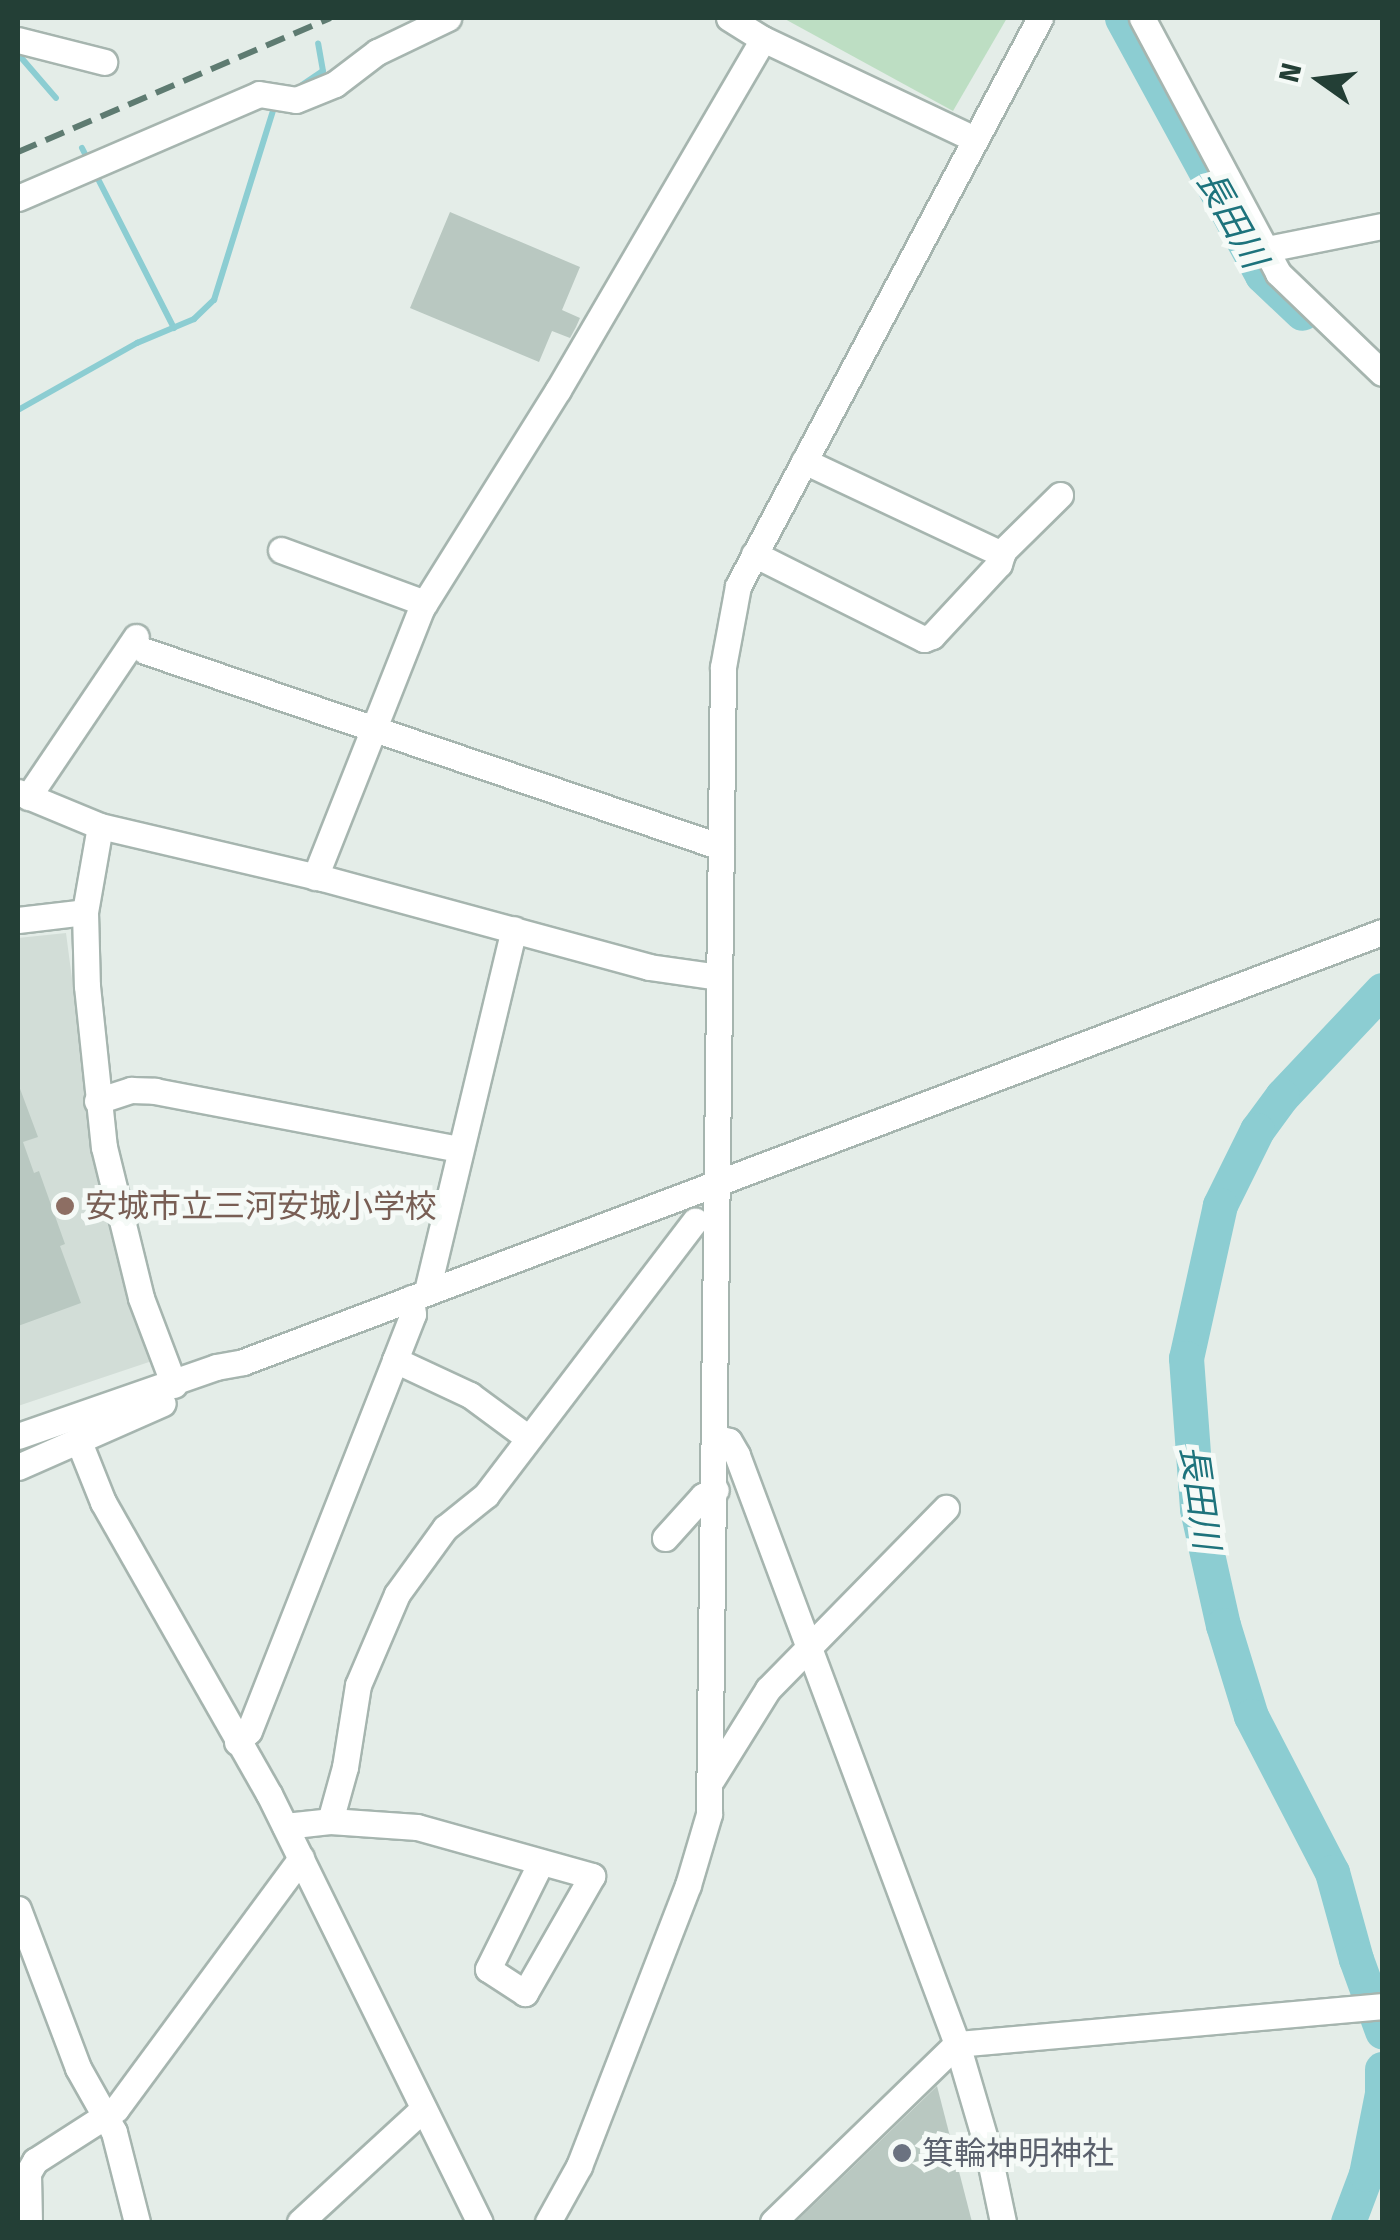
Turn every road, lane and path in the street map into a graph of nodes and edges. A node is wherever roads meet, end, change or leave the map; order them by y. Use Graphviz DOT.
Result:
graph roads {
  1 [pos="20,18"];
  2 [pos="448,18"];
  3 [pos="728,18"];
  4 [pos="1040,18"];
  5 [pos="1142,18"];
  6 [pos="18,26"];
  7 [pos="763,39"];
  8 [pos="18,40"];
  9 [pos="104,62"];
  10 [pos="972,138"];
  11 [pos="18,198"];
  12 [pos="1382,226"];
  13 [pos="1266,249"];
  14 [pos="1382,373"];
  15 [pos="804,460"];
  16 [pos="1060,495"];
  17 [pos="281,550"];
  18 [pos="754,554"];
  19 [pos="1002,554"];
  20 [pos="425,603"];
  21 [pos="372,726"];
  22 [pos="23,795"];
  23 [pos="100,826"];
  24 [pos="721,847"];
  25 [pos="315,877"];
  26 [pos="85,912"];
  27 [pos="18,920"];
  28 [pos="514,929"];
  29 [pos="1382,932"];
  30 [pos="718,977"];
  31 [pos="96,1102"];
  32 [pos="458,1149"];
  33 [pos="716,1182"];
  34 [pos="694,1222"];
  35 [pos="419,1295"];
  36 [pos="395,1360"];
  37 [pos="242,1362"];
  38 [pos="174,1384"];
  39 [pos="18,1436"];
  40 [pos="527,1437"];
  41 [pos="717,1438"];
  42 [pos="79,1442"];
  43 [pos="18,1467"];
  44 [pos="716,1490"];
  45 [pos="946,1508"];
  46 [pos="665,1538"];
  47 [pos="808,1644"];
  48 [pos="237,1742"];
  49 [pos="712,1780"];
  50 [pos="330,1821"];
  51 [pos="284,1826"];
  52 [pos="302,1858"];
  53 [pos="541,1862"];
  54 [pos="18,1909"];
  55 [pos="1382,2006"];
  56 [pos="956,2044"];
  57 [pos="422,2109"];
  58 [pos="102,2118"];
  59 [pos="29,2222"];
  60 [pos="137,2222"];
  61 [pos="300,2222"];
  62 [pos="480,2222"];
  63 [pos="548,2222"];
  64 [pos="773,2222"];
  65 [pos="1003,2222"];
  1 -- 6 [label="street"];
  2 -- 11 [label="street"];
  3 -- 7 [label="street"];
  4 -- 10 [label="street"];
  5 -- 13 [label="street"];
  7 -- 10 [label="street"];
  7 -- 20 [label="street"];
  8 -- 9 [label="street"];
  10 -- 15 [label="street"];
  12 -- 13 [label="street"];
  13 -- 14 [label="street"];
  15 -- 18 [label="street"];
  15 -- 19 [label="street"];
  16 -- 19 [label="street"];
  17 -- 20 [label="street"];
  18 -- 19 [label="street"];
  18 -- 24 [label="street"];
  20 -- 21 [label="street"];
  21 -- 22 [label="street"];
  21 -- 24 [label="street"];
  21 -- 25 [label="street"];
  22 -- 23 [label="street"];
  23 -- 25 [label="street"];
  23 -- 26 [label="street"];
  24 -- 30 [label="street"];
  25 -- 28 [label="street"];
  26 -- 27 [label="street"];
  26 -- 31 [label="street"];
  28 -- 30 [label="street"];
  28 -- 32 [label="street"];
  29 -- 33 [label="street"];
  30 -- 33 [label="street"];
  31 -- 32 [label="street"];
  31 -- 38 [label="street"];
  32 -- 35 [label="street"];
  33 -- 35 [label="street"];
  33 -- 41 [label="street"];
  34 -- 40 [label="street"];
  35 -- 36 [label="street"];
  35 -- 37 [label="street"];
  36 -- 40 [label="street"];
  36 -- 48 [label="street"];
  37 -- 38 [label="street"];
  37 -- 42 [label="street"];
  38 -- 39 [label="street"];
  40 -- 50 [label="street"];
  41 -- 44 [label="street"];
  41 -- 47 [label="street"];
  42 -- 43 [label="street"];
  42 -- 48 [label="street"];
  44 -- 46 [label="street"];
  44 -- 49 [label="street"];
  45 -- 47 [label="street"];
  47 -- 49 [label="street"];
  47 -- 56 [label="street"];
  48 -- 51 [label="street"];
  49 -- 63 [label="street"];
  50 -- 51 [label="street"];
  50 -- 53 [label="street"];
  51 -- 52 [label="street"];
  52 -- 57 [label="street"];
  52 -- 58 [label="street"];
  53 -- 53 [label="street"];
  54 -- 58 [label="street"];
  55 -- 56 [label="street"];
  56 -- 64 [label="street"];
  56 -- 65 [label="street"];
  57 -- 61 [label="street"];
  57 -- 62 [label="street"];
  58 -- 59 [label="street"];
  58 -- 60 [label="street"];
}
